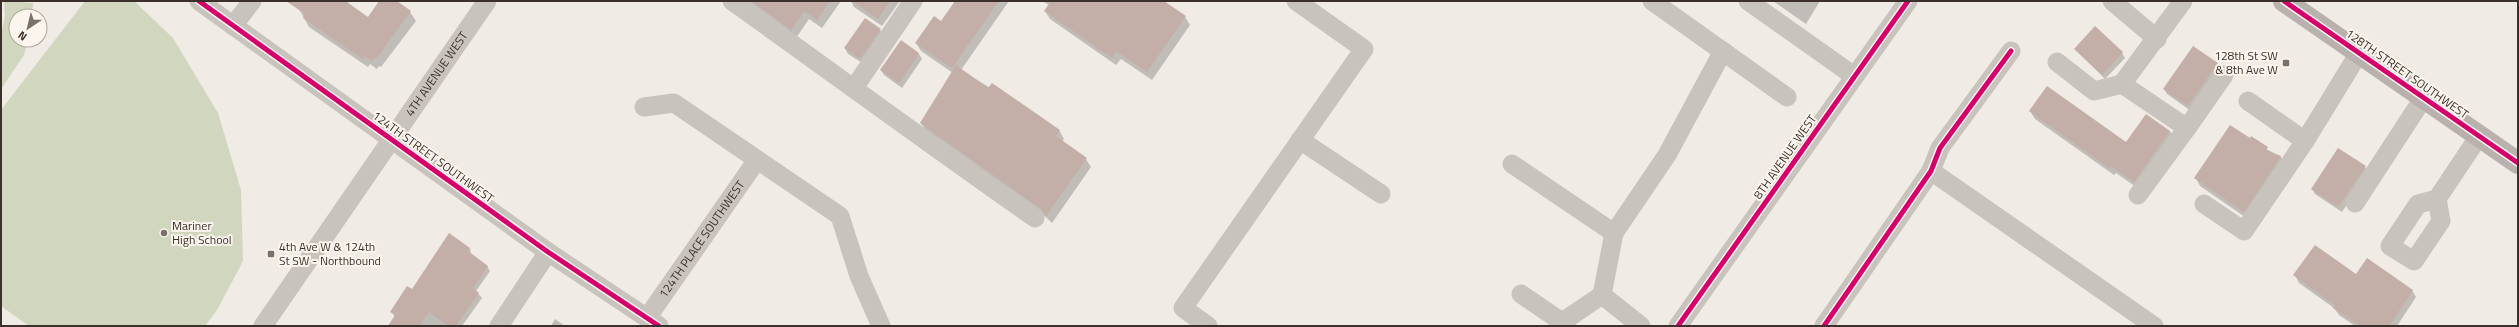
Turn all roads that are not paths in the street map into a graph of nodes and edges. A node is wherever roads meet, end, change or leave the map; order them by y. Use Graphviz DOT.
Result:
graph roads {
  1 [pos="199,1"];
  2 [pos="252,1"];
  3 [pos="487,1"];
  4 [pos="732,1"];
  5 [pos="913,1"];
  6 [pos="1296,1"];
  7 [pos="1652,1"];
  8 [pos="1748,1"];
  9 [pos="1908,1"];
  10 [pos="2112,1"];
  11 [pos="2184,1"];
  12 [pos="2284,1"];
  13 [pos="233,26"];
  14 [pos="2157,39"];
  15 [pos="1723,51"];
  16 [pos="2011,52"];
  17 [pos="2359,53"];
  18 [pos="2057,62"];
  19 [pos="2224,75"];
  20 [pos="1854,76"];
  21 [pos="2122,84"];
  22 [pos="854,88"];
  23 [pos="1787,97"];
  24 [pos="2424,98"];
  25 [pos="2248,101"];
  26 [pos="644,106"];
  27 [pos="2187,128"];
  28 [pos="2480,136"];
  29 [pos="391,139"];
  30 [pos="1300,140"];
  31 [pos="2305,142"];
  32 [pos="757,160"];
  33 [pos="2518,163"];
  34 [pos="1512,164"];
  35 [pos="1931,171"];
  36 [pos="1381,194"];
  37 [pos="2138,195"];
  38 [pos="2437,199"];
  39 [pos="2355,203"];
  40 [pos="2204,204"];
  41 [pos="1035,218"];
  42 [pos="1614,233"];
  43 [pos="548,252"];
  44 [pos="1521,294"];
  45 [pos="1602,295"];
  46 [pos="653,322"];
  47 [pos="1565,324"];
  48 [pos="263,326"];
  49 [pos="499,326"];
  50 [pos="881,326"];
  51 [pos="1208,326"];
  52 [pos="1641,326"];
  53 [pos="1678,326"];
  54 [pos="1824,326"];
  55 [pos="2154,326"];
  1 -- 13 [label="street, 124TH STREET SOUTHWEST"];
  2 -- 13 [label="street"];
  3 -- 29 [label="street, 4TH AVENUE WEST"];
  4 -- 22 [label="street"];
  5 -- 22 [label="street"];
  6 -- 30 [label="street"];
  7 -- 15 [label="street"];
  8 -- 20 [label="street"];
  9 -- 20 [label="street, 8TH AVENUE WEST"];
  10 -- 14 [label="street"];
  11 -- 14 [label="street"];
  12 -- 17 [label="main road, 128TH STREET SOUTHWEST"];
  13 -- 29 [label="street, 124TH STREET SOUTHWEST"];
  14 -- 21 [label="street"];
  15 -- 23 [label="street"];
  15 -- 42 [label="street"];
  16 -- 35 [label="street"];
  17 -- 24 [label="main road, 128TH STREET SOUTHWEST"];
  17 -- 31 [label="street"];
  18 -- 21 [label="street"];
  19 -- 27 [label="street"];
  20 -- 53 [label="street, 8TH AVENUE WEST"];
  21 -- 27 [label="street"];
  22 -- 41 [label="street"];
  24 -- 28 [label="main road, 128TH STREET SOUTHWEST"];
  24 -- 39 [label="street"];
  25 -- 31 [label="street"];
  26 -- 32 [label="street"];
  27 -- 37 [label="street"];
  28 -- 33 [label="main road, 128TH STREET SOUTHWEST"];
  28 -- 38 [label="street"];
  29 -- 43 [label="street, 124TH STREET SOUTHWEST"];
  29 -- 48 [label="street, 4TH AVENUE WEST"];
  30 -- 36 [label="street"];
  30 -- 51 [label="street"];
  31 -- 40 [label="street"];
  32 -- 46 [label="street, 124TH PLACE SOUTHWEST"];
  32 -- 50 [label="street"];
  34 -- 42 [label="street"];
  35 -- 54 [label="street"];
  35 -- 55 [label="street"];
  42 -- 45 [label="street"];
  43 -- 46 [label="street, 124TH STREET SOUTHWEST"];
  43 -- 49 [label="street"];
  44 -- 47 [label="street"];
  45 -- 47 [label="street"];
  45 -- 52 [label="street"];
}
